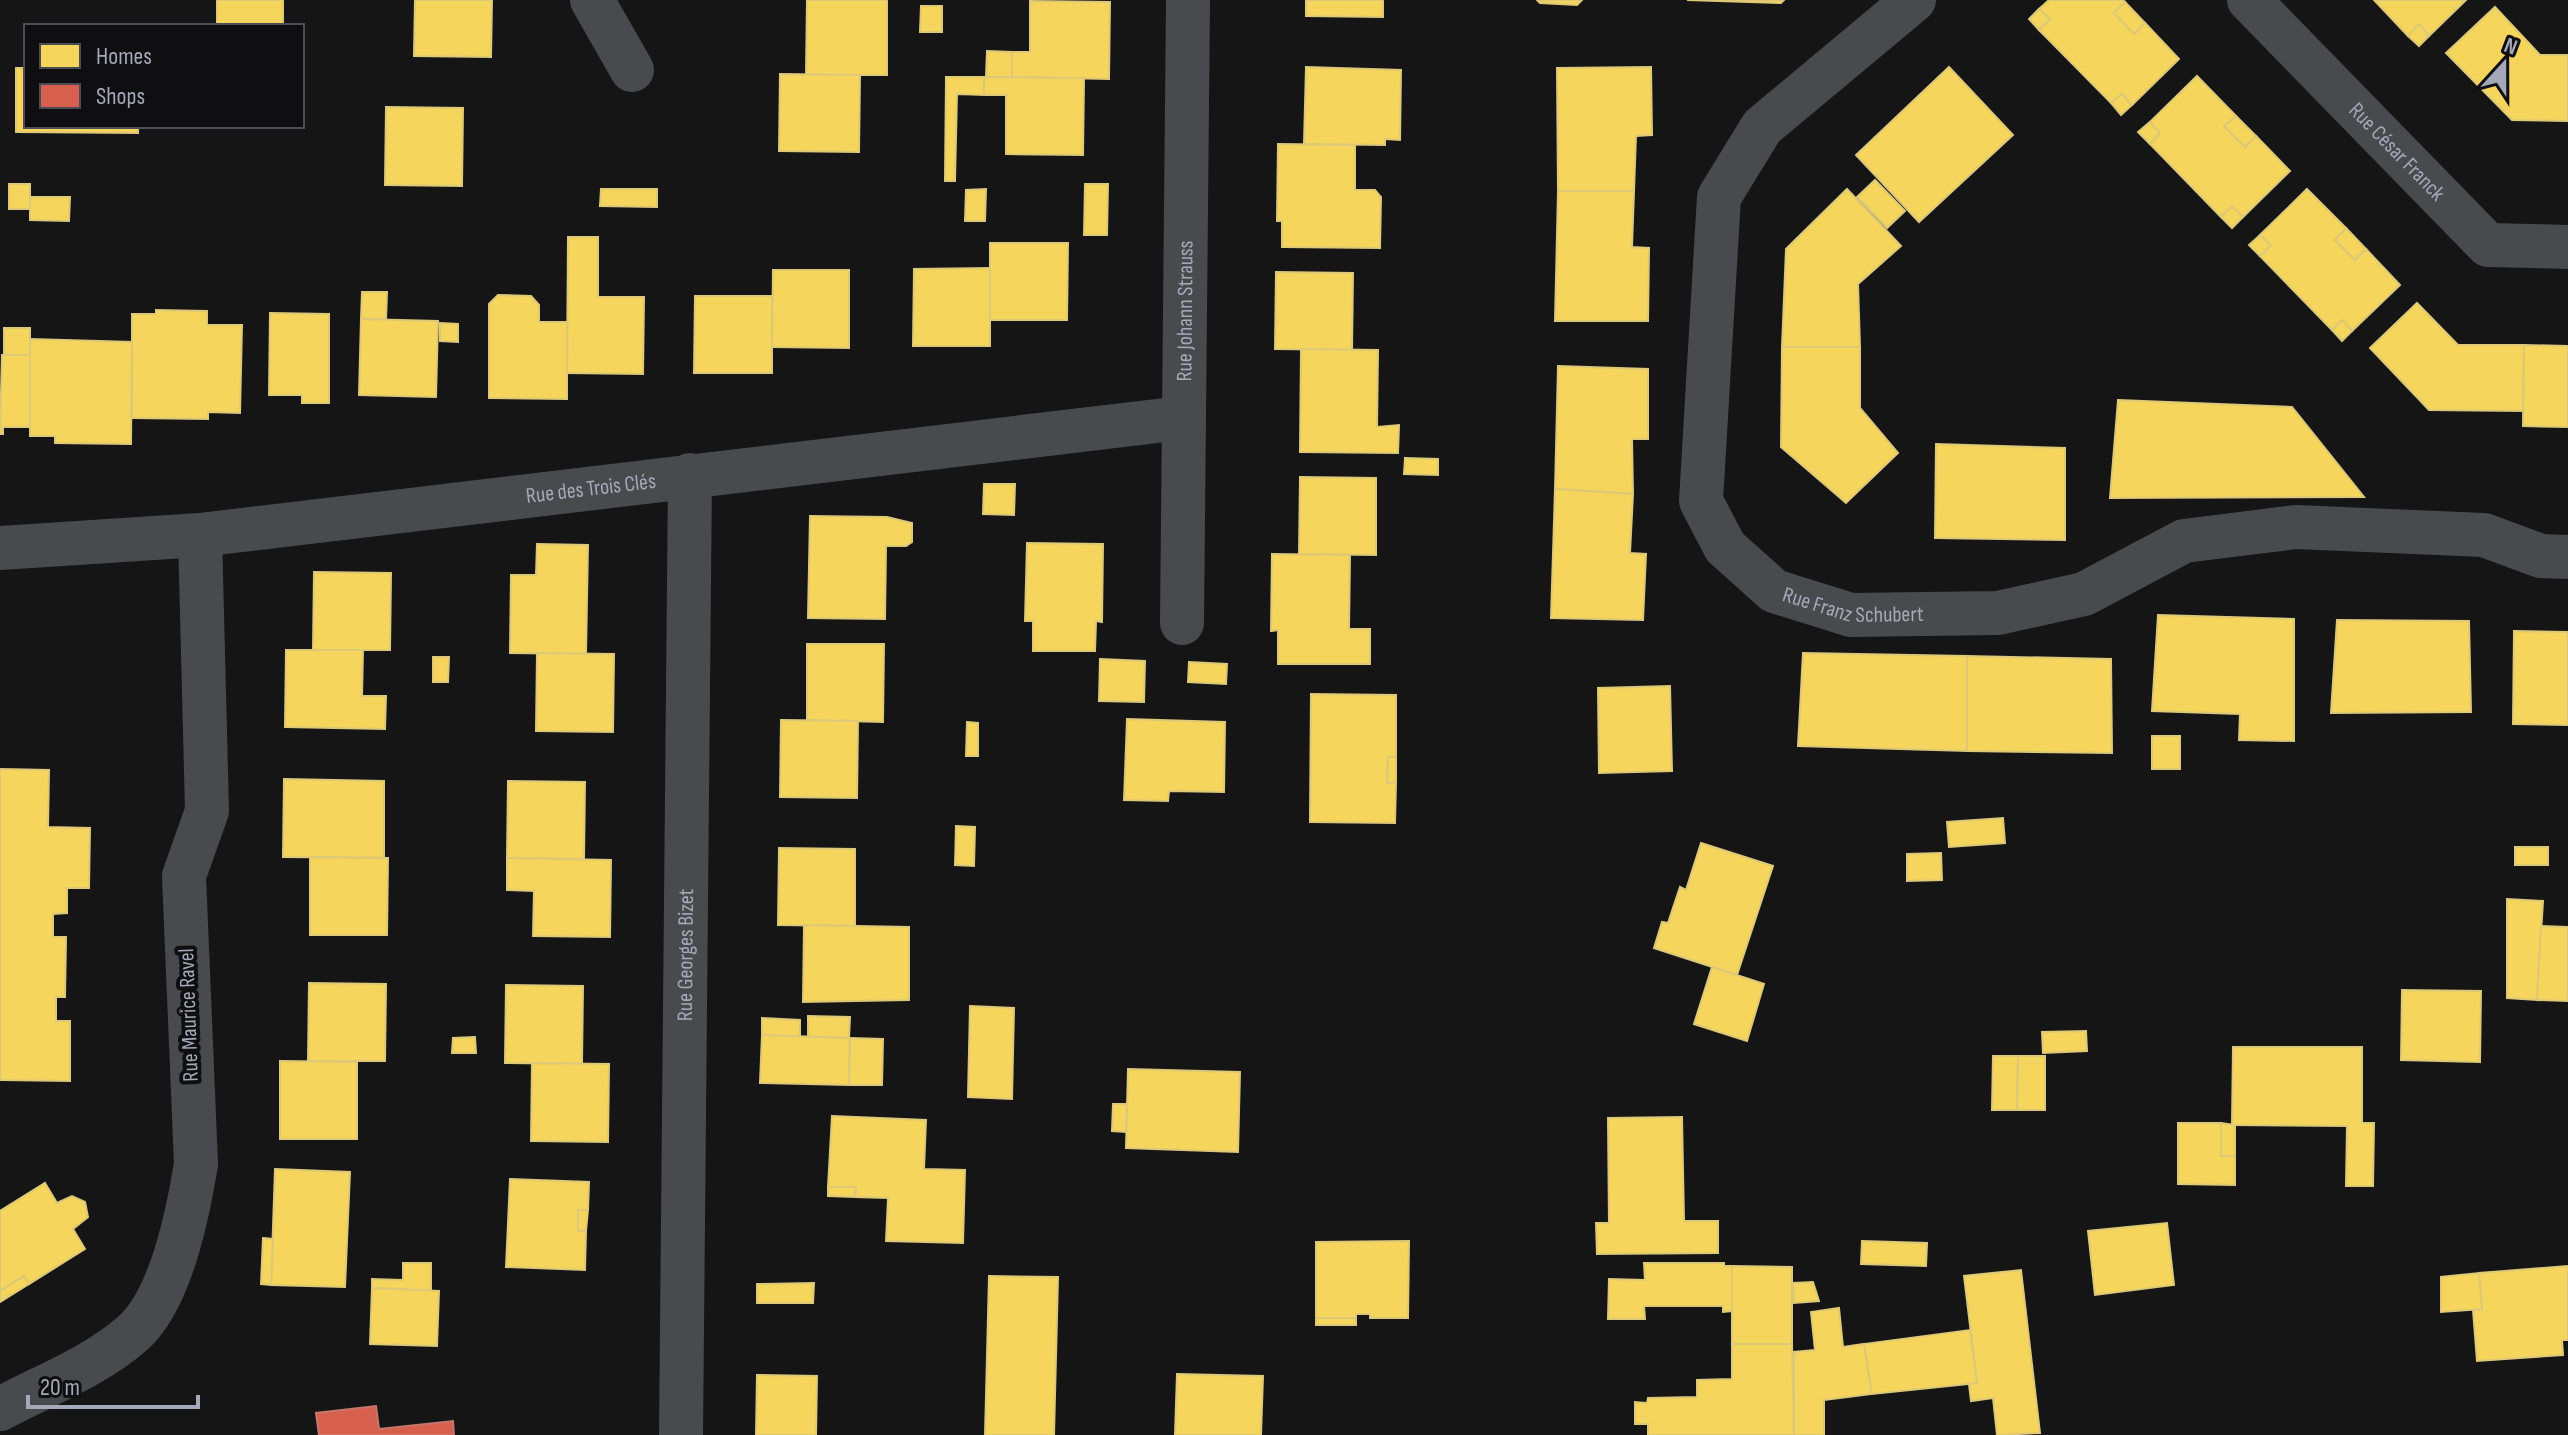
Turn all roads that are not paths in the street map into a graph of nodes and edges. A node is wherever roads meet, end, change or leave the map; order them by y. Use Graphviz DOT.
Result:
graph roads {
  1 [pos="592,0"];
  2 [pos="1188,0"];
  3 [pos="1914,0"];
  4 [pos="2249,0"];
  5 [pos="632,70"];
  6 [pos="2568,247"];
  7 [pos="1182,418"];
  8 [pos="690,475"];
  9 [pos="200,535"];
  10 [pos="0,548"];
  11 [pos="2568,557"];
  12 [pos="1182,623"];
  13 [pos="0,1409"];
  14 [pos="681,1435"];
  1 -- 5 [label="street"];
  2 -- 7 [label="street, Rue Johann Strauss"];
  3 -- 11 [label="street, Rue Franz Schubert"];
  4 -- 6 [label="street, Rue César Franck"];
  7 -- 8 [label="street, Rue des Trois Clés"];
  7 -- 12 [label="street, Rue Johann Strauss"];
  8 -- 9 [label="street, Rue des Trois Clés"];
  8 -- 14 [label="street, Rue Georges Bizet"];
  9 -- 10 [label="street, Rue des Trois Clés"];
  9 -- 13 [label="street, Rue Maurice Ravel"];
}
